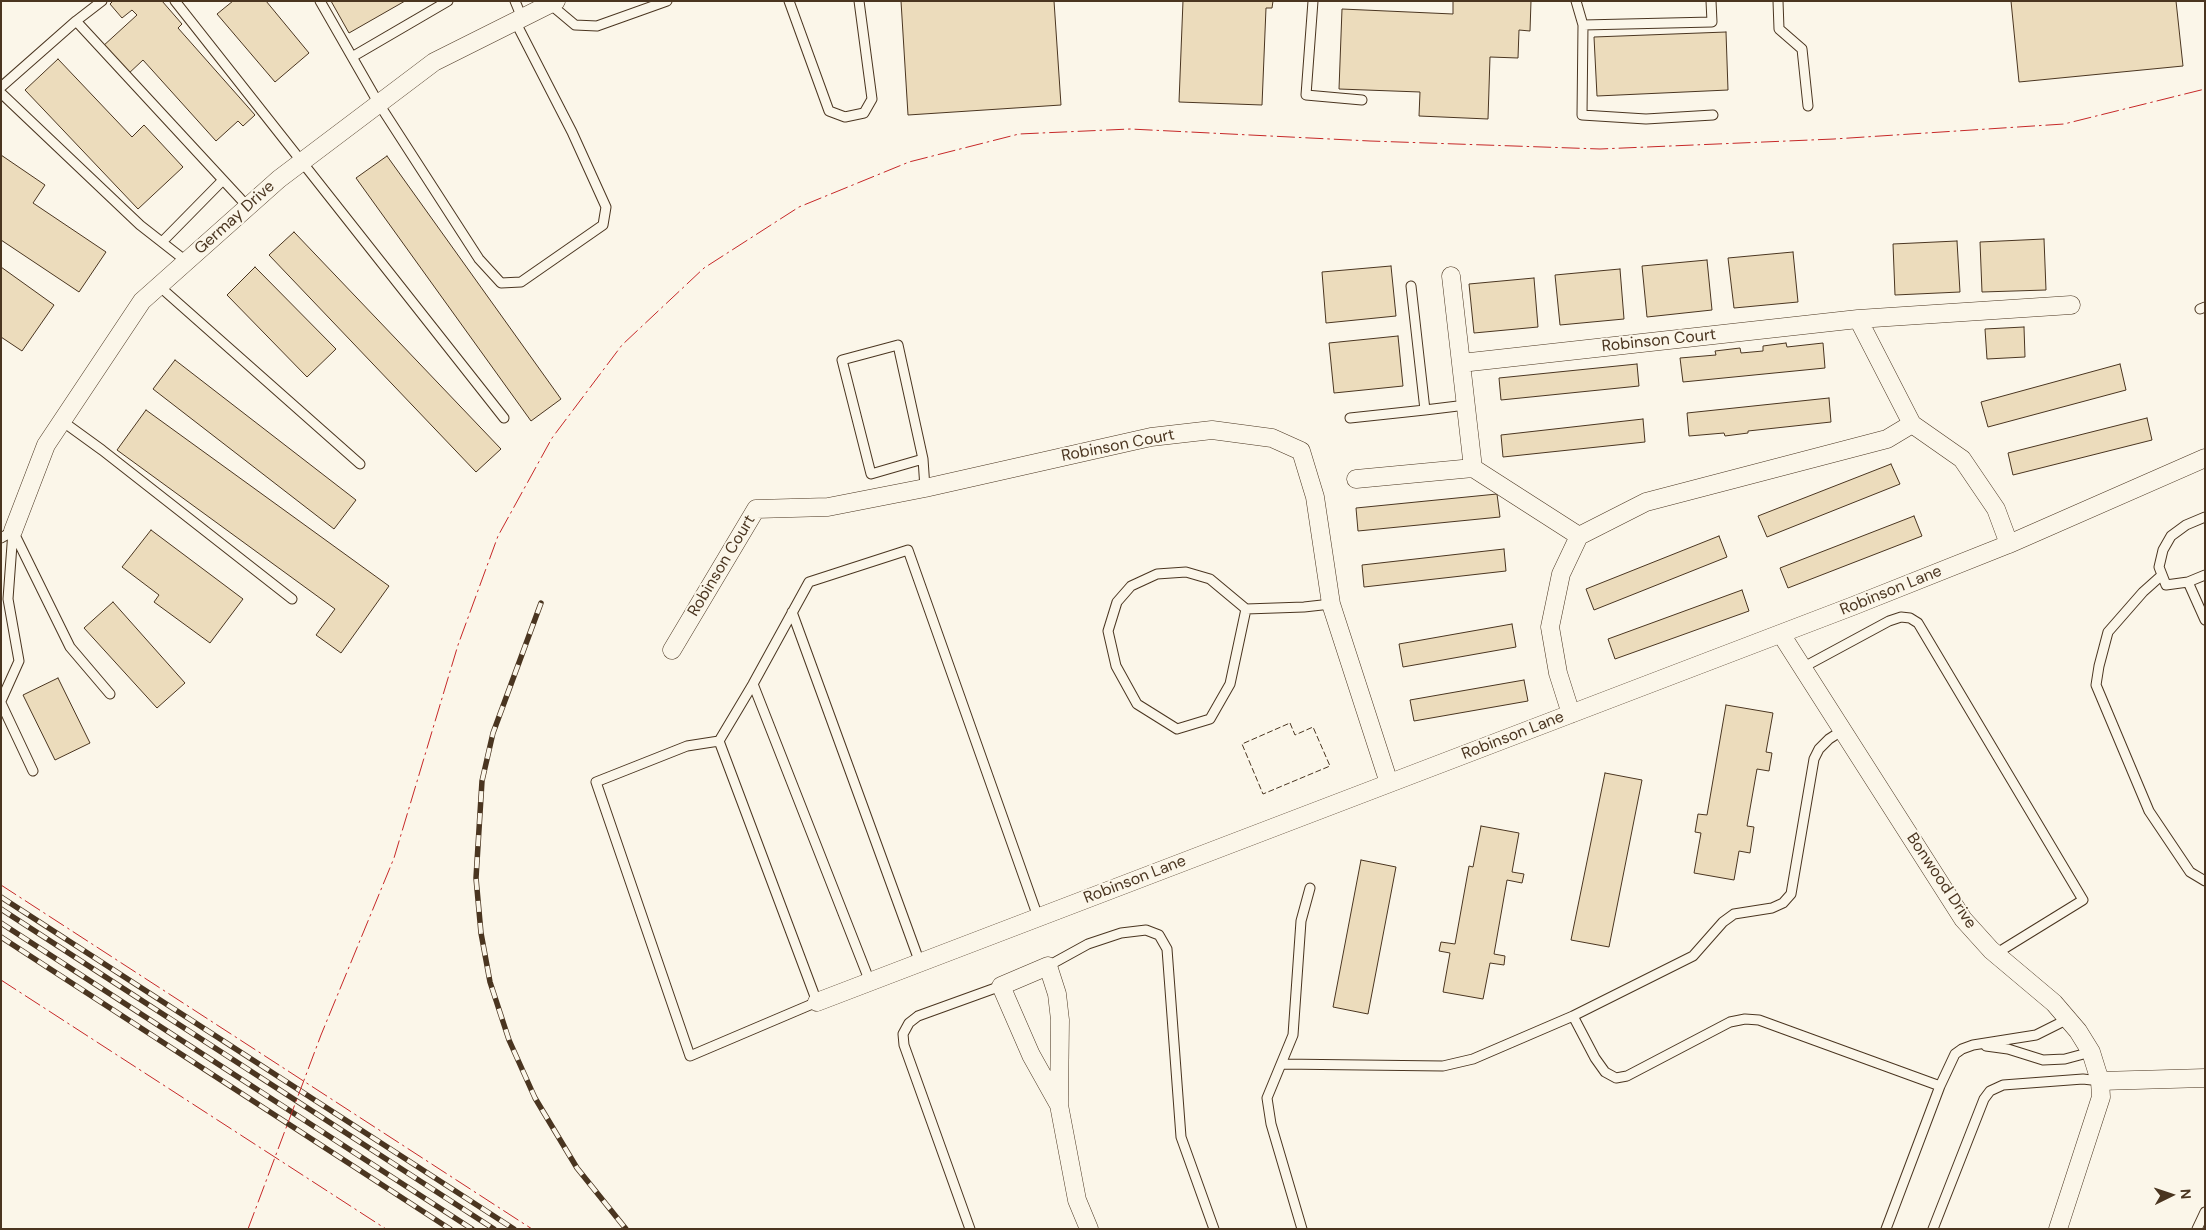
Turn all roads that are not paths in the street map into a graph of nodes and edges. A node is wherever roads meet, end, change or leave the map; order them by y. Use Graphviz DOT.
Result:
graph roads {
  1 [pos="102,1"];
  2 [pos="175,1"];
  3 [pos="320,1"];
  4 [pos="448,1"];
  5 [pos="515,1"];
  6 [pos="666,1"];
  7 [pos="790,1"];
  8 [pos="859,1"];
  9 [pos="1313,1"];
  10 [pos="1576,1"];
  11 [pos="1711,1"];
  12 [pos="1778,1"];
  13 [pos="546,4"];
  14 [pos="518,20"];
  15 [pos="76,21"];
  16 [pos="1583,26"];
  17 [pos="352,57"];
  18 [pos="1,87"];
  19 [pos="1,93"];
  20 [pos="1362,100"];
  21 [pos="379,104"];
  22 [pos="1808,106"];
  23 [pos="1713,115"];
  24 [pos="302,162"];
  25 [pos="223,180"];
  26 [pos="248,207"];
  27 [pos="162,242"];
  28 [pos="186,261"];
  29 [pos="1451,276"];
  30 [pos="159,286"];
  31 [pos="1411,286"];
  32 [pos="2071,305"];
  33 [pos="1858,319"];
  34 [pos="1461,363"];
  35 [pos="1466,405"];
  36 [pos="1425,410"];
  37 [pos="504,418"];
  38 [pos="1350,418"];
  39 [pos="62,421"];
  40 [pos="1912,424"];
  41 [pos="2205,458"];
  42 [pos="923,459"];
  43 [pos="360,464"];
  44 [pos="1473,468"];
  45 [pos="1356,479"];
  46 [pos="925,488"];
  47 [pos="2205,517"];
  48 [pos="7,534"];
  49 [pos="1579,536"];
  50 [pos="2009,544"];
  51 [pos="2162,575"];
  52 [pos="2205,575"];
  53 [pos="2188,582"];
  54 [pos="292,599"];
  55 [pos="1331,604"];
  56 [pos="1246,609"];
  57 [pos="792,612"];
  58 [pos="2205,620"];
  59 [pos="1781,634"];
  60 [pos="672,650"];
  61 [pos="1802,668"];
  62 [pos="753,684"];
  63 [pos="110,694"];
  64 [pos="1,702"];
  65 [pos="1571,714"];
  66 [pos="1843,730"];
  67 [pos="719,741"];
  68 [pos="33,771"];
  69 [pos="1389,783"];
  70 [pos="2205,881"];
  71 [pos="1310,888"];
  72 [pos="1038,917"];
  73 [pos="1997,953"];
  74 [pos="920,963"];
  75 [pos="1048,966"];
  76 [pos="870,982"];
  77 [pos="1001,986"];
  78 [pos="817,1002"];
  79 [pos="1573,1016"];
  80 [pos="2068,1019"];
  81 [pos="1973,1045"];
  82 [pos="2091,1052"];
  83 [pos="1281,1064"];
  84 [pos="2205,1078"];
  85 [pos="2100,1081"];
  86 [pos="1940,1086"];
  87 [pos="1059,1105"];
  88 [pos="2205,1212"];
  89 [pos="970,1229"];
  90 [pos="1089,1229"];
  91 [pos="1214,1229"];
  92 [pos="1302,1229"];
  93 [pos="1886,1229"];
  94 [pos="1933,1229"];
  95 [pos="2058,1229"];
  96 [pos="2197,1229"];
  1 -- 15 [label="lane"];
  2 -- 24 [label="lane"];
  3 -- 17 [label="lane"];
  4 -- 17 [label="lane"];
  5 -- 14 [label="lane"];
  6 -- 13 [label="lane"];
  7 -- 8 [label="lane"];
  9 -- 20 [label="lane"];
  10 -- 16 [label="lane"];
  11 -- 16 [label="lane"];
  12 -- 22 [label="lane"];
  13 -- 14 [label="street, Germay Drive"];
  14 -- 21 [label="street, Germay Drive"];
  14 -- 21 [label="lane"];
  15 -- 18 [label="lane"];
  15 -- 25 [label="lane"];
  16 -- 23 [label="lane"];
  17 -- 21 [label="lane"];
  19 -- 27 [label="lane"];
  21 -- 24 [label="street, Germay Drive"];
  24 -- 26 [label="street, Germay Drive"];
  24 -- 37 [label="lane"];
  25 -- 26 [label="lane"];
  25 -- 27 [label="lane"];
  26 -- 28 [label="street, Germay Drive"];
  27 -- 28 [label="lane"];
  28 -- 30 [label="street, Germay Drive"];
  29 -- 34 [label="street"];
  30 -- 39 [label="street, Germay Drive"];
  30 -- 43 [label="lane"];
  31 -- 36 [label="lane"];
  32 -- 33 [label="street, Robinson Court"];
  33 -- 34 [label="street, Robinson Court"];
  33 -- 40 [label="street"];
  34 -- 35 [label="street"];
  35 -- 36 [label="lane"];
  35 -- 44 [label="street"];
  36 -- 38 [label="lane"];
  39 -- 48 [label="street, Germay Drive"];
  39 -- 54 [label="lane"];
  40 -- 49 [label="street"];
  40 -- 50 [label="street"];
  41 -- 50 [label="street, Robinson Lane"];
  42 -- 42 [label="lane"];
  42 -- 46 [label="lane"];
  44 -- 45 [label="street"];
  44 -- 49 [label="street"];
  46 -- 55 [label="street, Robinson Court"];
  46 -- 60 [label="street, Robinson Court"];
  47 -- 51 [label="lane"];
  48 -- 63 [label="lane"];
  48 -- 64 [label="lane"];
  49 -- 65 [label="street"];
  50 -- 59 [label="street, Robinson Lane"];
  51 -- 53 [label="lane"];
  51 -- 70 [label="lane"];
  52 -- 53 [label="lane"];
  53 -- 58 [label="lane"];
  55 -- 56 [label="lane"];
  55 -- 69 [label="street, Robinson Court"];
  56 -- 56 [label="lane"];
  57 -- 62 [label="lane"];
  57 -- 72 [label="lane"];
  57 -- 74 [label="lane"];
  59 -- 61 [label="street, Bonwood Drive"];
  59 -- 65 [label="street, Robinson Lane"];
  61 -- 66 [label="street, Bonwood Drive"];
  61 -- 73 [label="lane"];
  62 -- 67 [label="lane"];
  62 -- 76 [label="lane"];
  64 -- 68 [label="lane"];
  65 -- 69 [label="street, Robinson Lane"];
  66 -- 73 [label="street, Bonwood Drive"];
  66 -- 79 [label="lane"];
  67 -- 78 [label="lane"];
  67 -- 78 [label="lane"];
  69 -- 72 [label="street, Robinson Lane"];
  71 -- 83 [label="lane"];
  72 -- 74 [label="street, Robinson Lane"];
  73 -- 80 [label="street, Bonwood Drive"];
  74 -- 76 [label="street, Robinson Lane"];
  75 -- 77 [label="street"];
  75 -- 87 [label="street"];
  75 -- 91 [label="lane"];
  76 -- 78 [label="street, Robinson Lane"];
  77 -- 87 [label="street"];
  77 -- 89 [label="lane"];
  79 -- 83 [label="lane"];
  79 -- 86 [label="lane"];
  80 -- 81 [label="lane"];
  80 -- 82 [label="street, Bonwood Drive"];
  81 -- 82 [label="lane"];
  81 -- 86 [label="lane"];
  82 -- 85 [label="street, Bonwood Drive"];
  83 -- 92 [label="lane"];
  84 -- 85 [label="street"];
  85 -- 94 [label="lane"];
  85 -- 95 [label="street, Bonwood Drive"];
  86 -- 93 [label="lane"];
  87 -- 90 [label="street"];
  88 -- 96 [label="lane"];
}
